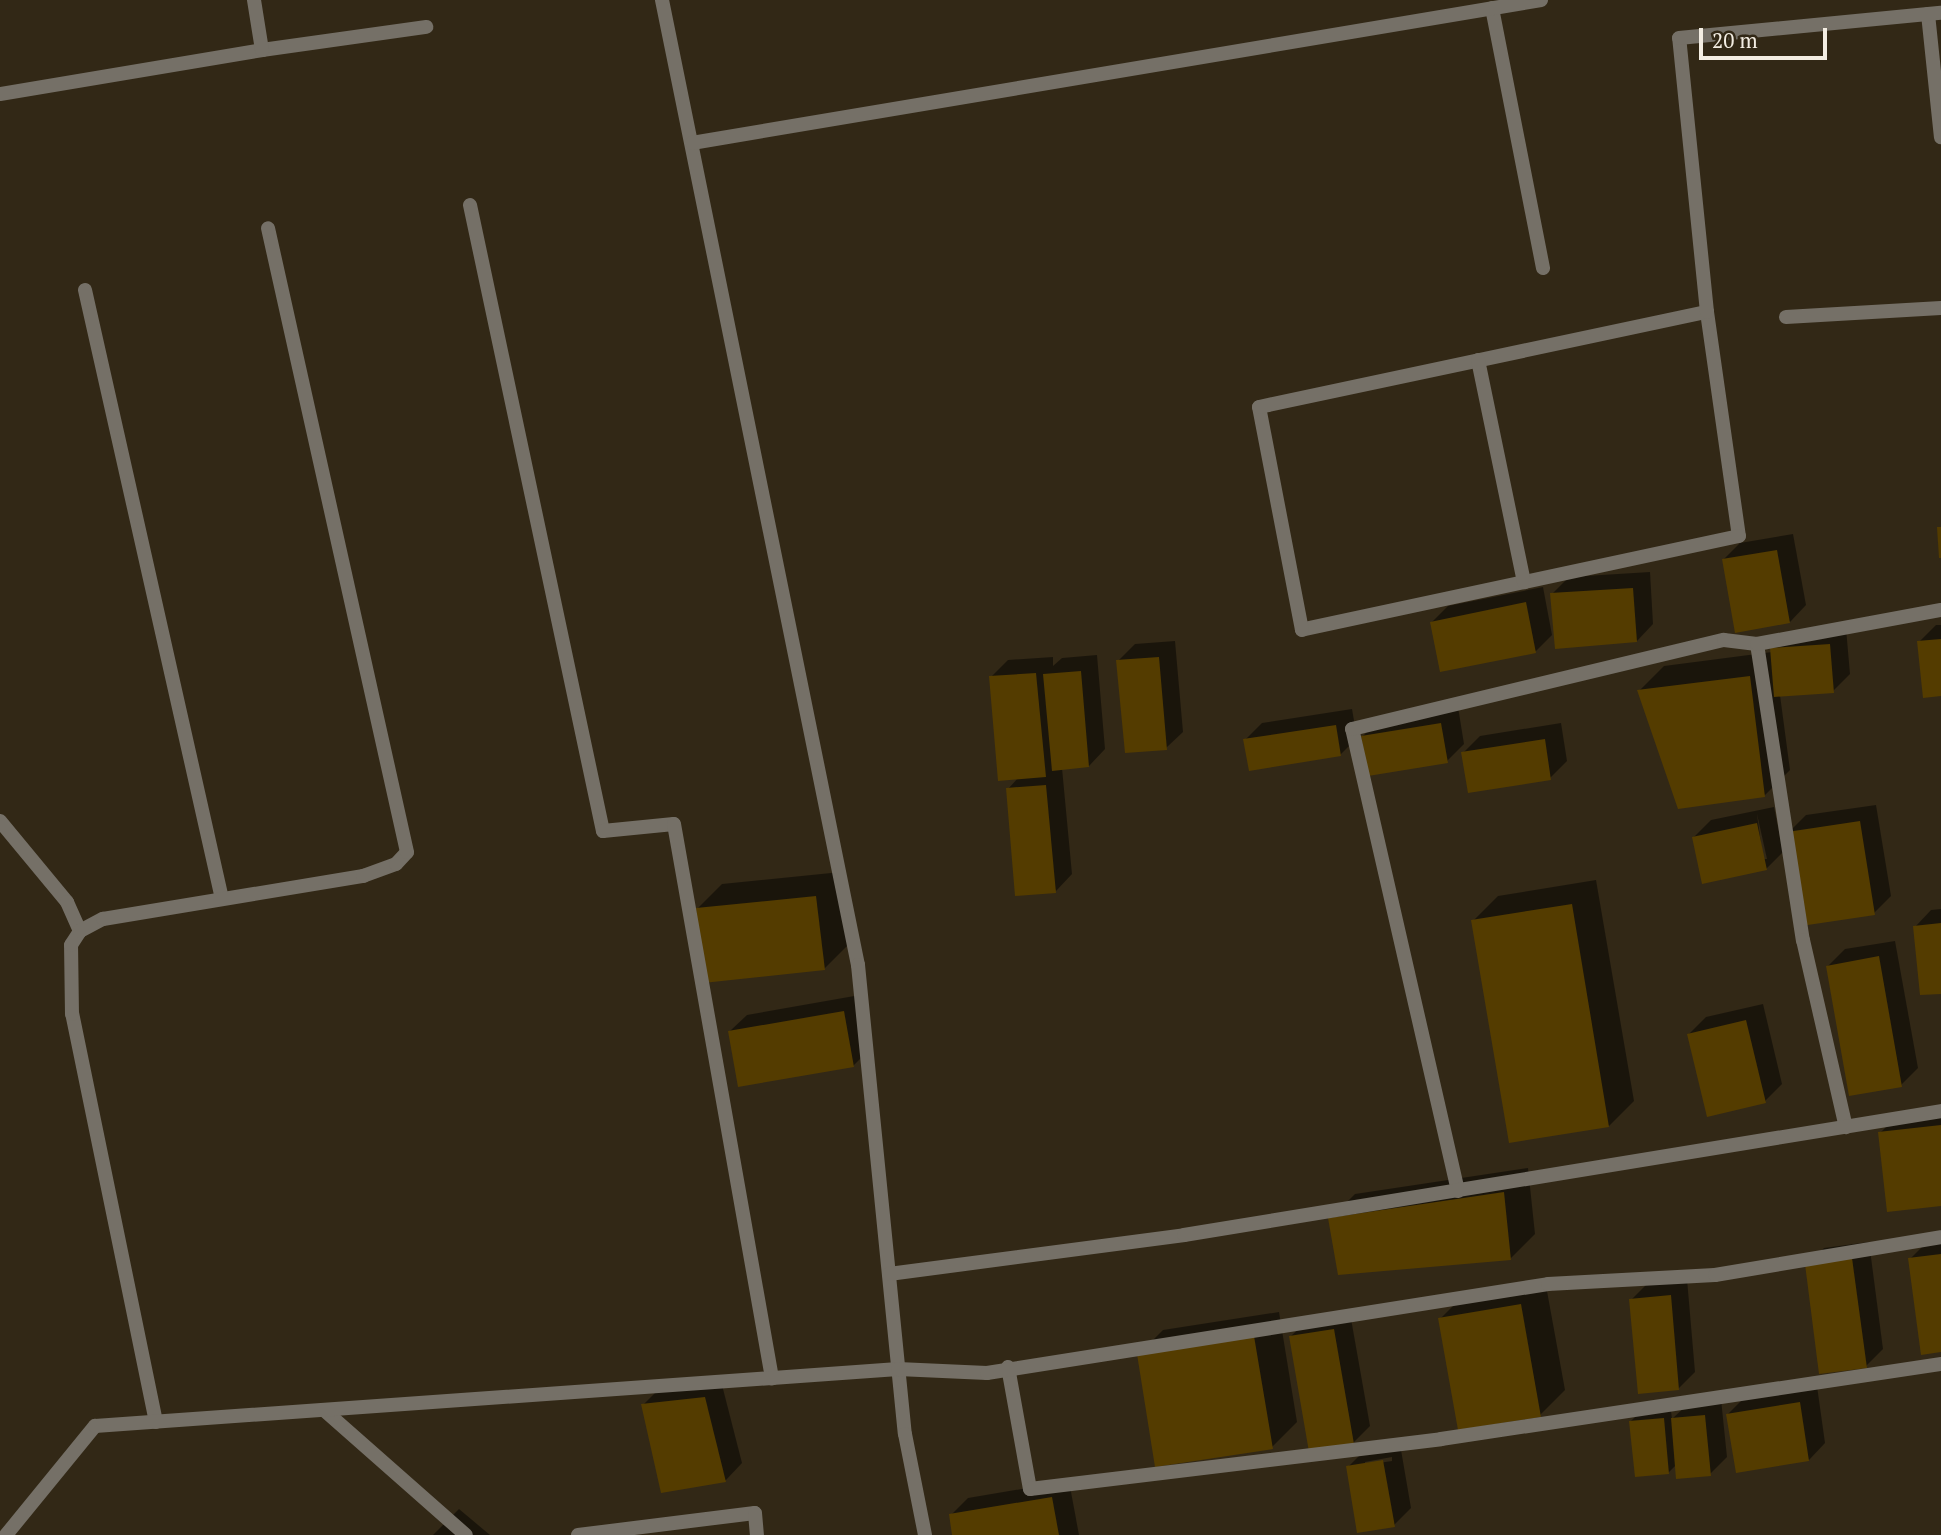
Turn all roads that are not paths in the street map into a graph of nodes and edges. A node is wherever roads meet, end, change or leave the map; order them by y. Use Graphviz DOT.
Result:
graph roads {
  1 [pos="254,0"];
  2 [pos="662,0"];
  3 [pos="1541,0"];
  4 [pos="1492,8"];
  5 [pos="1935,14"];
  6 [pos="426,27"];
  7 [pos="262,50"];
  8 [pos="0,94"];
  9 [pos="1941,137"];
  10 [pos="692,143"];
  11 [pos="470,205"];
  12 [pos="268,228"];
  13 [pos="1543,268"];
  14 [pos="85,290"];
  15 [pos="1941,308"];
  16 [pos="1707,312"];
  17 [pos="1786,317"];
  18 [pos="1478,360"];
  19 [pos="1524,582"];
  20 [pos="1941,610"];
  21 [pos="1757,644"];
  22 [pos="0,821"];
  23 [pos="222,900"];
  24 [pos="80,931"];
  25 [pos="1941,1111"];
  26 [pos="1846,1127"];
  27 [pos="1458,1191"];
  28 [pos="1941,1237"];
  29 [pos="889,1274"];
  30 [pos="1941,1364"];
  31 [pos="1008,1367"];
  32 [pos="898,1369"];
  33 [pos="772,1378"];
  34 [pos="324,1410"];
  35 [pos="156,1422"];
  36 [pos="6,1535"];
  37 [pos="466,1535"];
  38 [pos="578,1535"];
  39 [pos="757,1535"];
  40 [pos="925,1535"];
  1 -- 7 [label="street"];
  2 -- 10 [label="street"];
  3 -- 4 [label="street"];
  4 -- 10 [label="street"];
  4 -- 13 [label="street"];
  5 -- 9 [label="street"];
  5 -- 16 [label="street"];
  6 -- 7 [label="street"];
  7 -- 8 [label="street"];
  10 -- 29 [label="street"];
  11 -- 33 [label="street"];
  12 -- 23 [label="street"];
  14 -- 23 [label="street"];
  15 -- 17 [label="street"];
  16 -- 18 [label="street"];
  16 -- 19 [label="street"];
  18 -- 19 [label="street"];
  18 -- 19 [label="street"];
  20 -- 21 [label="street"];
  21 -- 26 [label="street"];
  21 -- 27 [label="street"];
  22 -- 24 [label="street"];
  23 -- 24 [label="street"];
  24 -- 35 [label="street"];
  25 -- 26 [label="street"];
  26 -- 27 [label="street"];
  27 -- 29 [label="street"];
  28 -- 31 [label="street"];
  29 -- 32 [label="street"];
  30 -- 31 [label="street"];
  31 -- 32 [label="street"];
  32 -- 33 [label="street"];
  32 -- 40 [label="street"];
  33 -- 34 [label="street"];
  34 -- 35 [label="street"];
  34 -- 37 [label="street"];
  35 -- 36 [label="street"];
  38 -- 39 [label="street"];
}
